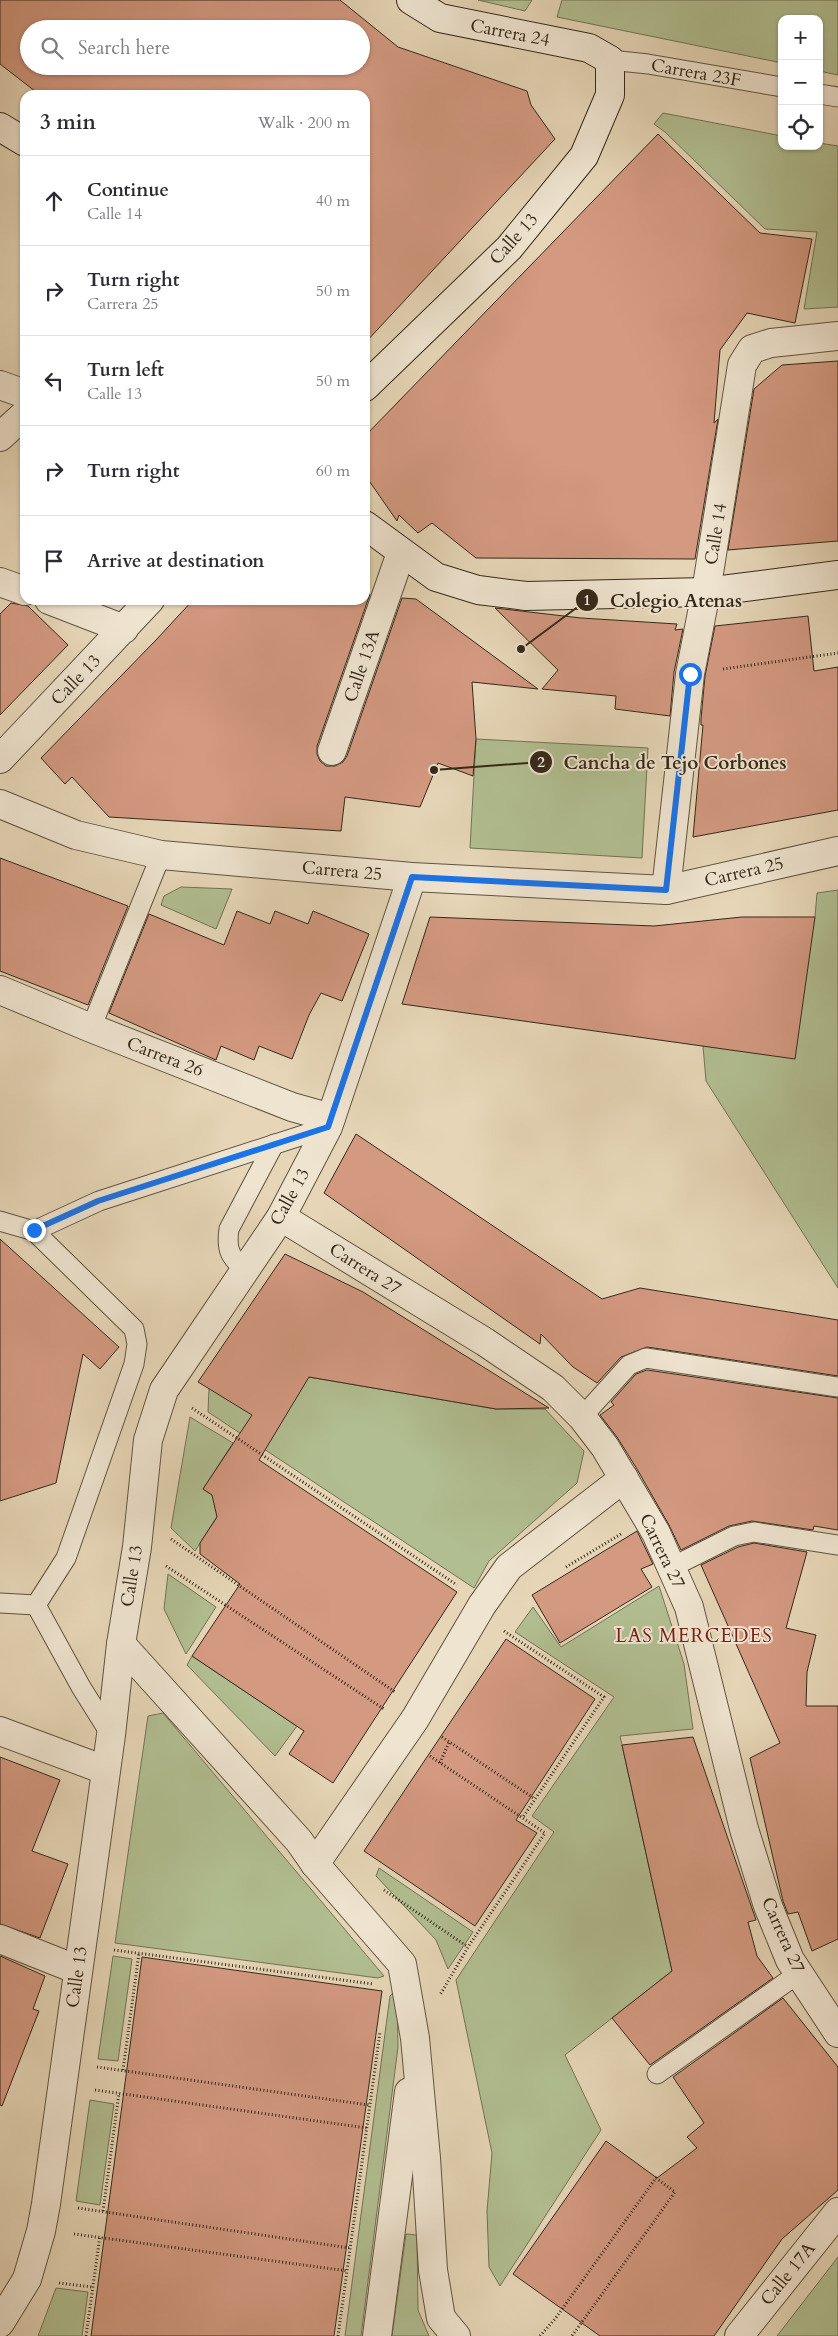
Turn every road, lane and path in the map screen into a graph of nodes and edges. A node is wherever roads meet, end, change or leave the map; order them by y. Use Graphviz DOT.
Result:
graph roads {
  1 [pos="411,0"];
  2 [pos="610,60"];
  3 [pos="778,86"];
  4 [pos="823,95"];
  5 [pos="838,97"];
  6 [pos="0,127"];
  7 [pos="20,139"];
  8 [pos="838,336"];
  9 [pos="370,382"];
  10 [pos="0,385"];
  11 [pos="20,392"];
  12 [pos="370,529"];
  13 [pos="401,553"];
  14 [pos="838,575"];
  15 [pos="0,582"];
  16 [pos="20,589"];
  17 [pos="706,592"];
  18 [pos="61,605"];
  19 [pos="146,605"];
  20 [pos="124,629"];
  21 [pos="838,653"];
  22 [pos="690,674"];
  23 [pos="332,752"];
  24 [pos="0,758"];
  25 [pos="0,804"];
  26 [pos="838,851"];
  27 [pos="161,855"];
  28 [pos="412,877"];
  29 [pos="666,890"];
  30 [pos="0,990"];
  31 [pos="91,1028"];
  32 [pos="330,1123"];
  33 [pos="274,1144"];
  34 [pos="281,1217"];
  35 [pos="0,1221"];
  36 [pos="34,1230"];
  37 [pos="245,1270"];
  38 [pos="838,1387"];
  39 [pos="164,1390"];
  40 [pos="582,1417"];
  41 [pos="624,1478"];
  42 [pos="140,1517"];
  43 [pos="625,1532"];
  44 [pos="838,1545"];
  45 [pos="137,1547"];
  46 [pos="672,1567"];
  47 [pos="561,1570"];
  48 [pos="0,1603"];
  49 [pos="36,1605"];
  50 [pos="482,1605"];
  51 [pos="511,1624"];
  52 [pos="506,1632"];
  53 [pos="501,1640"];
  54 [pos="121,1644"];
  55 [pos="397,1694"];
  56 [pos="386,1711"];
  57 [pos="415,1719"];
  58 [pos="0,1731"];
  59 [pos="111,1735"];
  60 [pos="449,1742"];
  61 [pos="427,1754"];
  62 [pos="440,1763"];
  63 [pos="105,1770"];
  64 [pos="536,1799"];
  65 [pos="523,1818"];
  66 [pos="316,1864"];
  67 [pos="379,1887"];
  68 [pos="0,1939"];
  69 [pos="468,1947"];
  70 [pos="139,1953"];
  71 [pos="79,1958"];
  72 [pos="402,1964"];
  73 [pos="799,1973"];
  74 [pos="439,1997"];
  75 [pos="381,2023"];
  76 [pos="838,2034"];
  77 [pos="415,2038"];
  78 [pos="123,2070"];
  79 [pos="657,2074"];
  80 [pos="63,2075"];
  81 [pos="119,2094"];
  82 [pos="369,2105"];
  83 [pos="367,2128"];
  84 [pos="46,2204"];
  85 [pos="103,2211"];
  86 [pos="838,2212"];
  87 [pos="41,2231"];
  88 [pos="100,2236"];
  89 [pos="350,2248"];
  90 [pos="347,2270"];
  91 [pos="384,2276"];
  92 [pos="0,2323"];
  93 [pos="86,2336"];
  94 [pos="338,2336"];
  95 [pos="377,2336"];
  96 [pos="456,2336"];
  97 [pos="540,2336"];
  98 [pos="572,2336"];
  99 [pos="738,2336"];
  1 -- 2 [label="street, Carrera 24"];
  2 -- 3 [label="lane, Carrera 23F"];
  2 -- 9 [label="street, Calle 13"];
  4 -- 5 [label="lane"];
  6 -- 7 [label="street"];
  8 -- 17 [label="street, Calle 14"];
  10 -- 11 [label="street"];
  12 -- 13 [label="street"];
  13 -- 17 [label="street"];
  13 -- 23 [label="street, Calle 13A"];
  14 -- 17 [label="street"];
  15 -- 16 [label="street"];
  17 -- 22 [label="street, Calle 14"];
  18 -- 20 [label="street"];
  19 -- 20 [label="street, Calle 13"];
  20 -- 24 [label="street, Calle 13"];
  21 -- 22 [label="path"];
  22 -- 29 [label="street, Calle 14"];
  25 -- 27 [label="street, Carrera 25"];
  26 -- 29 [label="street, Carrera 25"];
  27 -- 28 [label="street, Carrera 25"];
  27 -- 31 [label="lane"];
  28 -- 29 [label="street, Carrera 25"];
  28 -- 32 [label="street, Calle 13"];
  30 -- 31 [label="street, Carrera 26"];
  31 -- 32 [label="street, Carrera 26"];
  32 -- 33 [label="lane"];
  32 -- 34 [label="street, Calle 13"];
  33 -- 36 [label="lane"];
  33 -- 37 [label="lane"];
  34 -- 37 [label="street, Calle 13"];
  34 -- 40 [label="street, Carrera 27"];
  35 -- 36 [label="lane"];
  36 -- 49 [label="lane"];
  37 -- 39 [label="street, Calle 13"];
  38 -- 40 [label="lane"];
  39 -- 42 [label="street, Calle 13"];
  39 -- 50 [label="path"];
  40 -- 41 [label="street, Carrera 27"];
  41 -- 46 [label="street, Carrera 27"];
  41 -- 50 [label="street"];
  42 -- 45 [label="street, Calle 13"];
  42 -- 55 [label="path"];
  43 -- 47 [label="path"];
  44 -- 46 [label="lane"];
  45 -- 54 [label="street, Calle 13"];
  45 -- 56 [label="path"];
  46 -- 73 [label="street, Carrera 27"];
  48 -- 49 [label="lane"];
  49 -- 59 [label="lane"];
  50 -- 52 [label="path"];
  50 -- 57 [label="street"];
  51 -- 52 [label="path"];
  52 -- 53 [label="path"];
  52 -- 64 [label="path"];
  54 -- 59 [label="street, Calle 13"];
  54 -- 66 [label="street"];
  57 -- 60 [label="path"];
  57 -- 66 [label="street"];
  58 -- 63 [label="street"];
  59 -- 63 [label="street, Calle 13"];
  60 -- 62 [label="path"];
  60 -- 64 [label="path"];
  61 -- 62 [label="path"];
  62 -- 65 [label="path"];
  63 -- 71 [label="street, Calle 13"];
  64 -- 65 [label="path"];
  65 -- 69 [label="path"];
  66 -- 72 [label="street"];
  67 -- 69 [label="path"];
  68 -- 71 [label="street"];
  69 -- 74 [label="path"];
  70 -- 71 [label="path"];
  70 -- 72 [label="path"];
  70 -- 78 [label="path"];
  71 -- 80 [label="street, Calle 13"];
  72 -- 77 [label="street"];
  73 -- 76 [label="street, Carrera 27"];
  73 -- 79 [label="lane"];
  75 -- 82 [label="path"];
  77 -- 91 [label="street"];
  77 -- 96 [label="street"];
  78 -- 80 [label="path"];
  78 -- 82 [label="path"];
  80 -- 81 [label="path"];
  80 -- 84 [label="street, Calle 13"];
  81 -- 83 [label="path"];
  81 -- 85 [label="path"];
  82 -- 83 [label="path"];
  83 -- 89 [label="path"];
  84 -- 85 [label="path"];
  84 -- 87 [label="street, Calle 13"];
  85 -- 89 [label="path"];
  86 -- 99 [label="street, Calle 17A"];
  87 -- 88 [label="path"];
  87 -- 92 [label="street, Calle 13"];
  88 -- 90 [label="path"];
  88 -- 93 [label="path"];
  89 -- 90 [label="path"];
  90 -- 91 [label="path"];
  90 -- 94 [label="path"];
  91 -- 95 [label="street"];
  97 -- 98 [label="path"];
}
